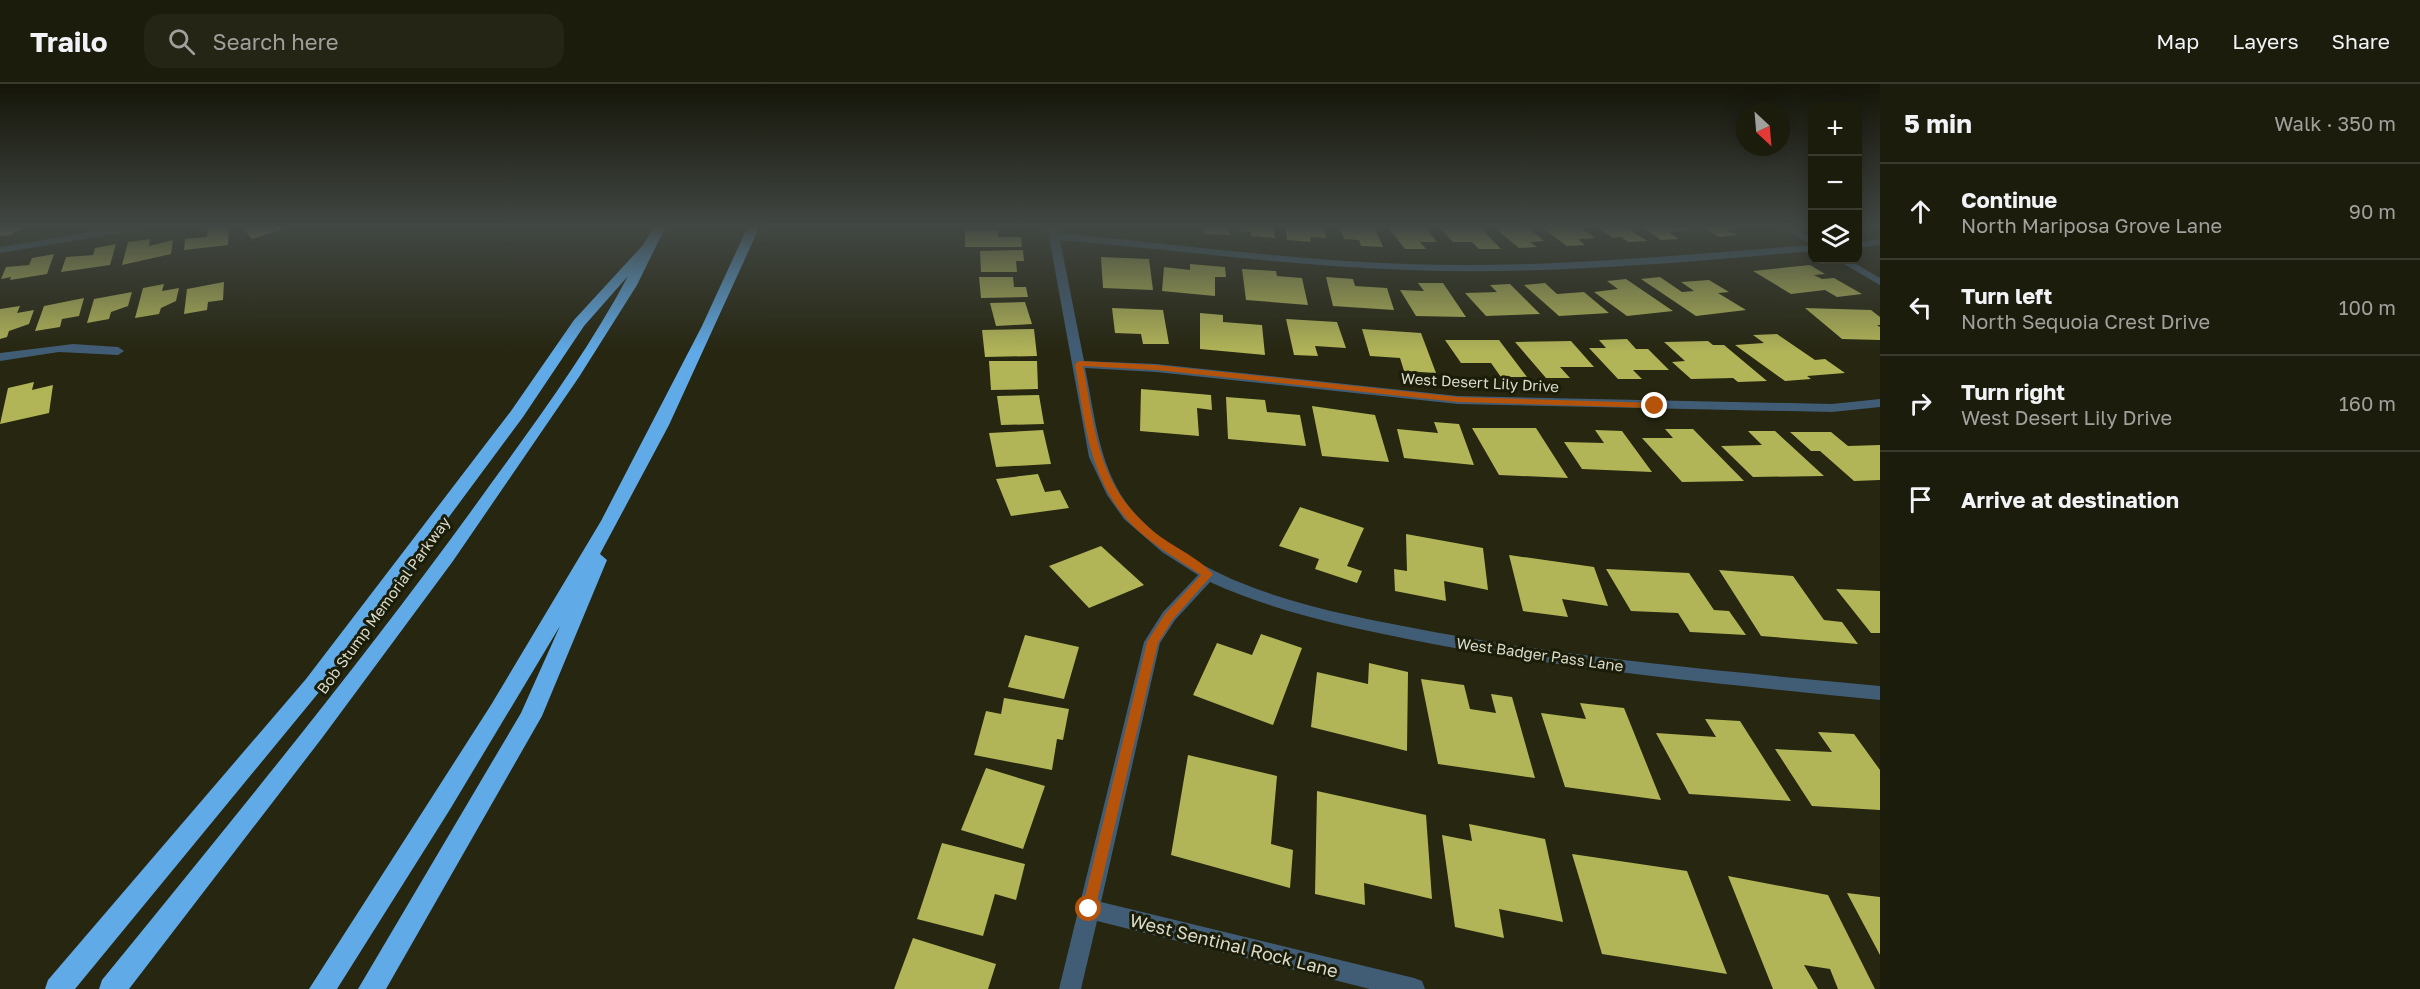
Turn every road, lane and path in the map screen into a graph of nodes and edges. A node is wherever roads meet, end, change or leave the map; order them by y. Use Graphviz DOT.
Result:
graph roads {
  1 [pos="628,268"];
  2 [pos="637,268"];
  3 [pos="736,268"];
  4 [pos="1060,268"];
  5 [pos="1856,268"];
  6 [pos="1880,282"];
  7 [pos="118,351"];
  8 [pos="0,357"];
  9 [pos="1079,364"];
  10 [pos="1880,403"];
  11 [pos="630,486"];
  12 [pos="1208,574"];
  13 [pos="1880,693"];
  14 [pos="1089,909"];
  15 [pos="58,989"];
  16 [pos="112,989"];
  17 [pos="322,989"];
  18 [pos="371,989"];
  19 [pos="1070,989"];
  20 [pos="1414,989"];
  1 -- 15 [label="highway"];
  2 -- 16 [label="highway, Bob Stump Memorial Parkway"];
  3 -- 11 [label="highway"];
  4 -- 9 [label="street, West Badger Pass Lane"];
  5 -- 6 [label="street"];
  7 -- 8 [label="street"];
  9 -- 10 [label="street, West Desert Lily Drive"];
  9 -- 12 [label="street, West Badger Pass Lane"];
  11 -- 17 [label="highway"];
  11 -- 18 [label="highway"];
  12 -- 13 [label="street, West Badger Pass Lane"];
  12 -- 14 [label="street"];
  14 -- 19 [label="street"];
  14 -- 20 [label="street, West Sentinal Rock Lane"];
}
